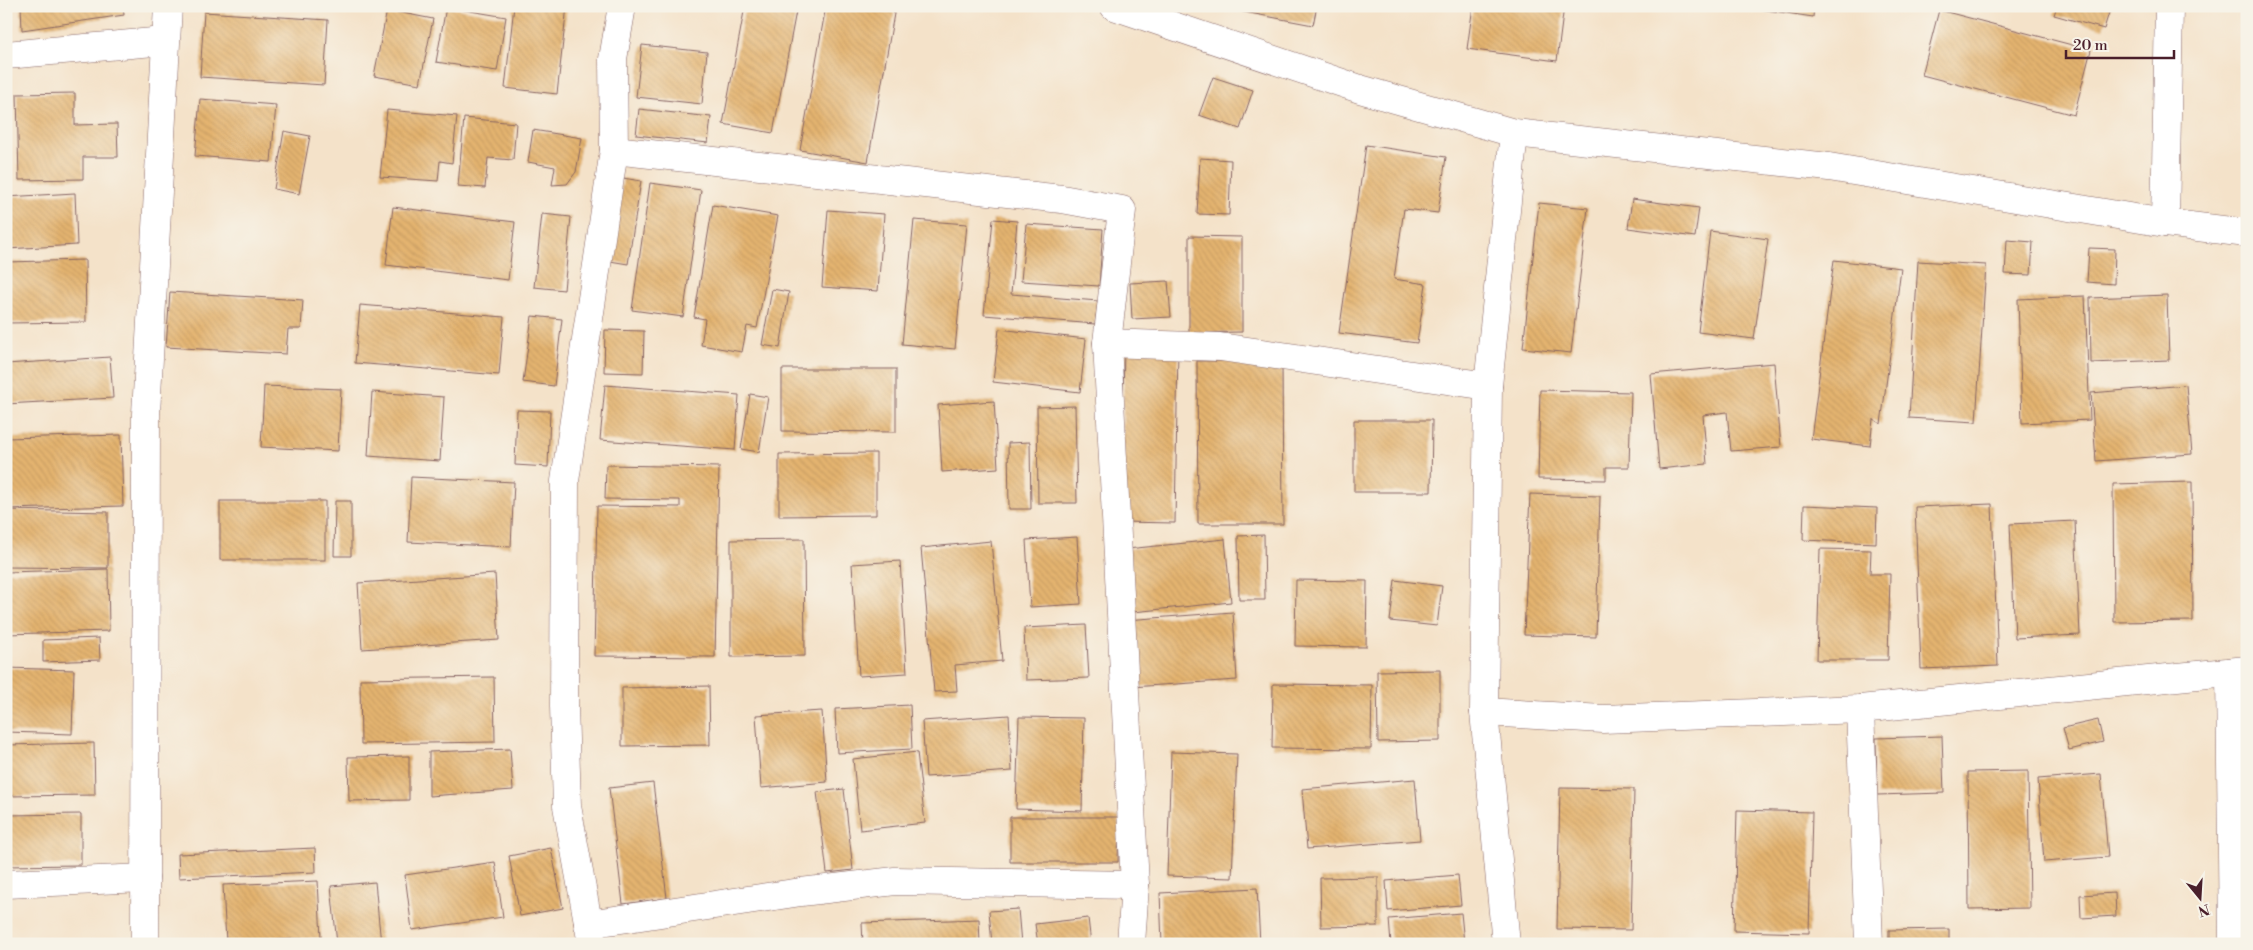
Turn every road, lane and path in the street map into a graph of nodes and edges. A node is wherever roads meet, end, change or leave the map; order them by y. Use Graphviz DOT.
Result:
graph roads {
  1 [pos="168,6"];
  2 [pos="622,6"];
  3 [pos="1114,6"];
  4 [pos="2169,6"];
  5 [pos="165,41"];
  6 [pos="6,55"];
  7 [pos="1514,133"];
  8 [pos="614,150"];
  9 [pos="2165,223"];
  10 [pos="2247,233"];
  11 [pos="1106,343"];
  12 [pos="1488,386"];
  13 [pos="2239,671"];
  14 [pos="1860,709"];
  15 [pos="1484,712"];
  16 [pos="145,878"];
  17 [pos="6,884"];
  18 [pos="1136,885"];
  19 [pos="590,934"];
  20 [pos="144,944"];
  21 [pos="1131,944"];
  22 [pos="1506,944"];
  23 [pos="1869,944"];
  24 [pos="2233,944"];
  1 -- 5 [label="street"];
  2 -- 8 [label="street"];
  3 -- 7 [label="street"];
  4 -- 9 [label="street"];
  5 -- 6 [label="street"];
  5 -- 16 [label="street"];
  7 -- 9 [label="street"];
  7 -- 12 [label="street"];
  8 -- 11 [label="street"];
  8 -- 19 [label="street"];
  9 -- 10 [label="street"];
  11 -- 12 [label="street"];
  11 -- 18 [label="street"];
  12 -- 15 [label="street"];
  13 -- 14 [label="street"];
  13 -- 24 [label="street"];
  14 -- 15 [label="street"];
  14 -- 23 [label="street"];
  15 -- 22 [label="street"];
  16 -- 17 [label="street"];
  16 -- 20 [label="street"];
  18 -- 19 [label="street"];
  18 -- 21 [label="street"];
}
